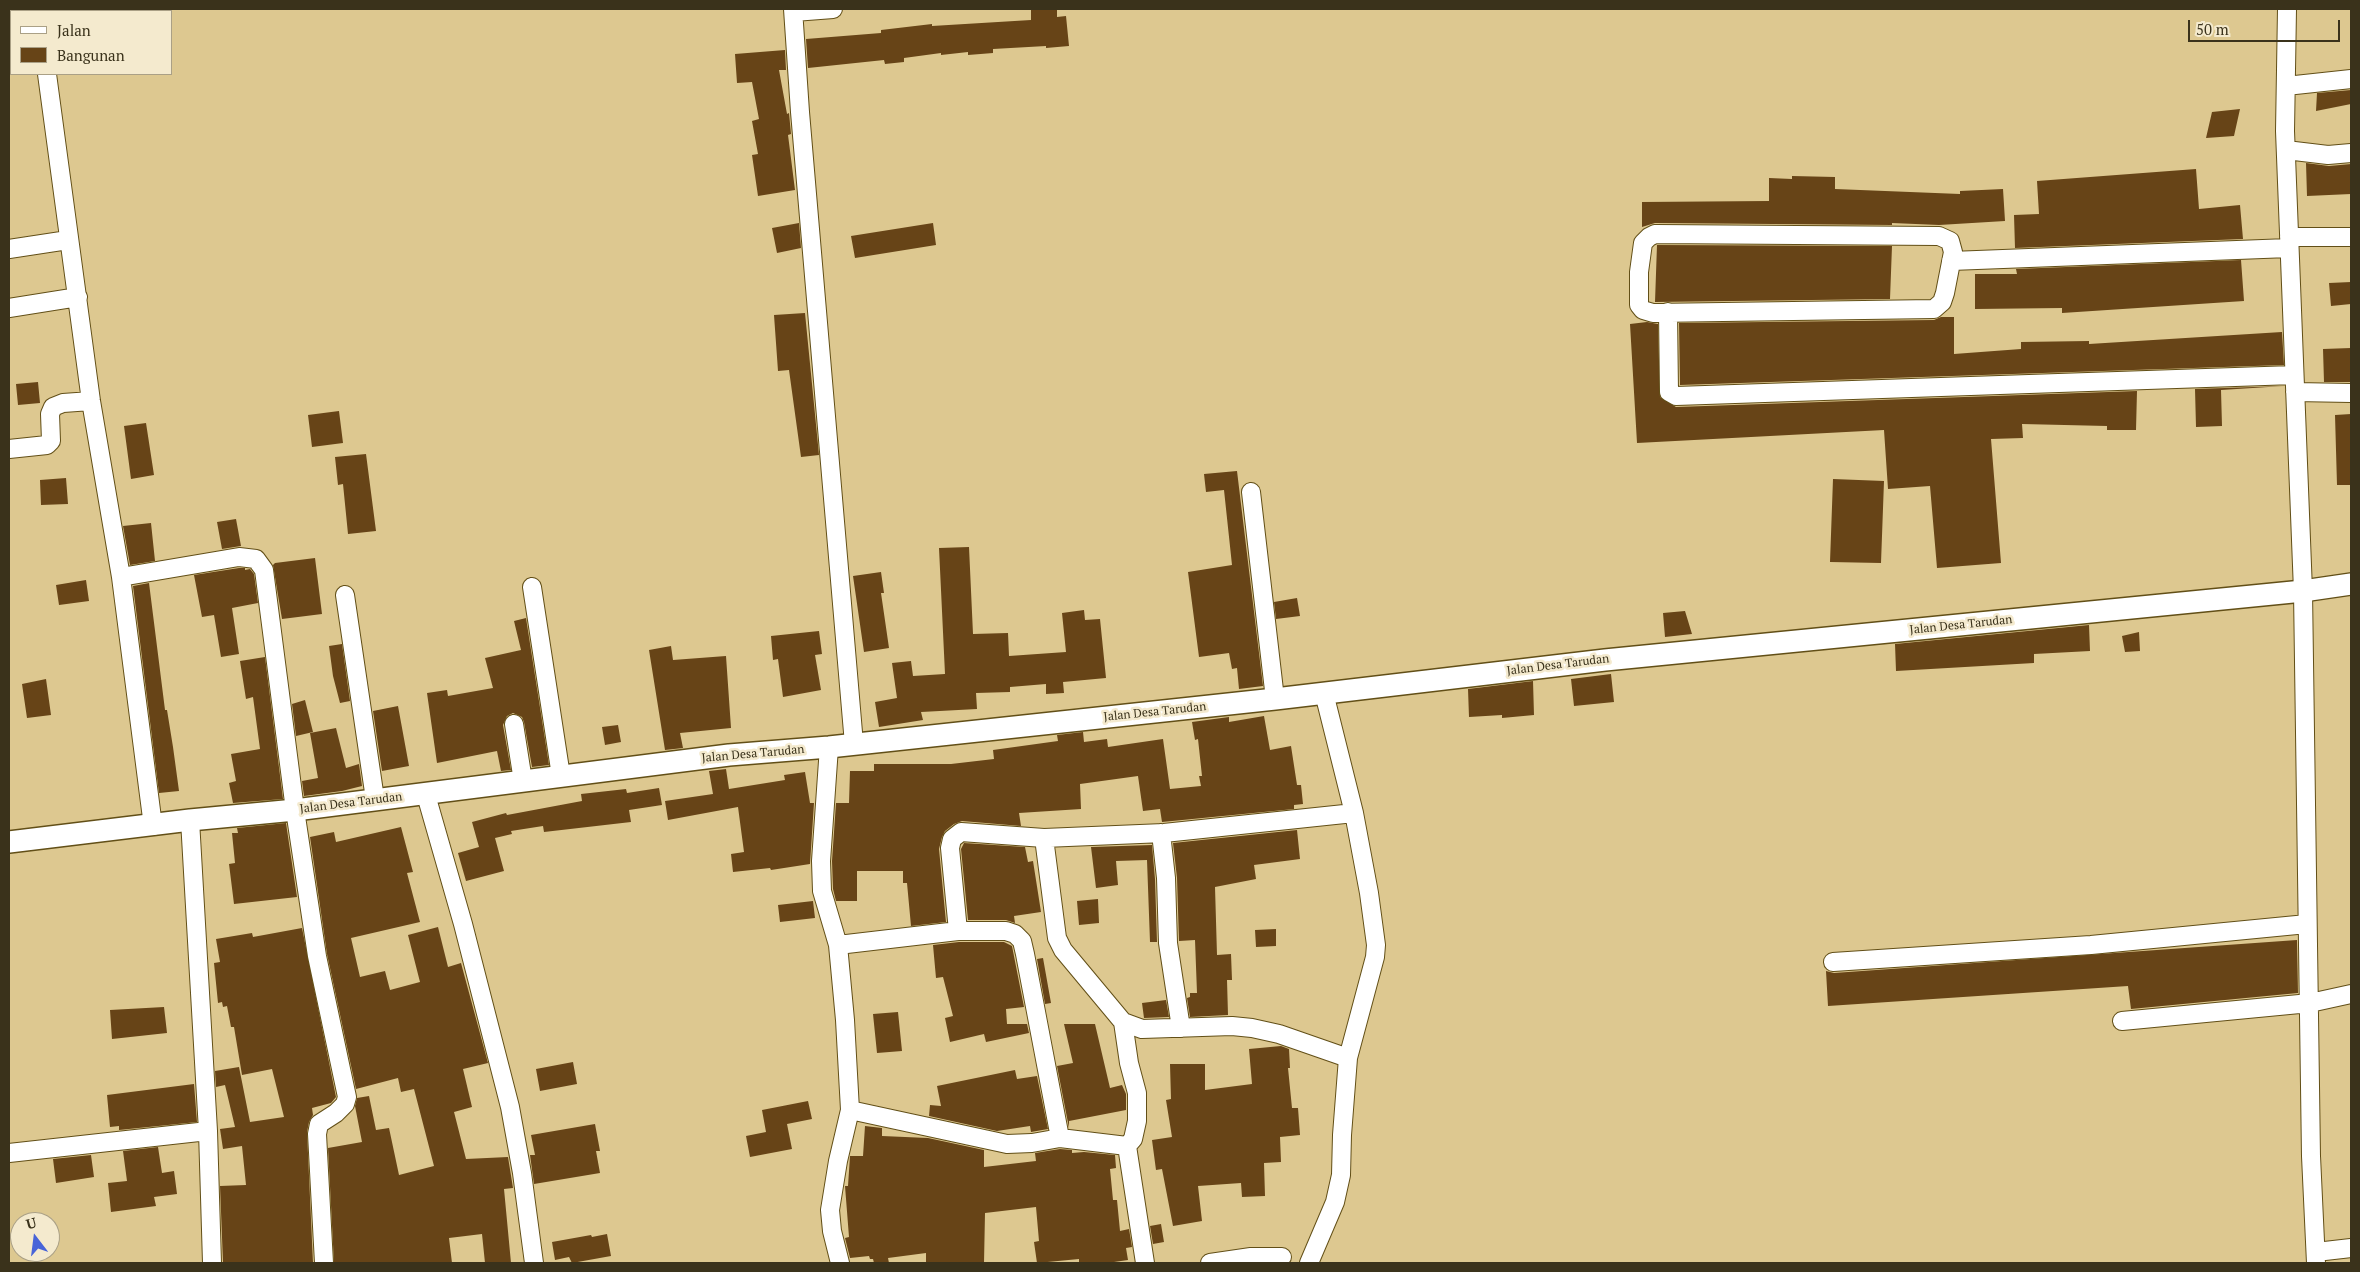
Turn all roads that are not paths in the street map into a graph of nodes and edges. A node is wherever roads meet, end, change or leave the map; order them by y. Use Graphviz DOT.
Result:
graph roads {
  1 [pos="833,9"];
  2 [pos="2287,9"];
  3 [pos="794,10"];
  4 [pos="47,75"];
  5 [pos="2351,79"];
  6 [pos="2286,86"];
  7 [pos="2286,150"];
  8 [pos="2351,153"];
  9 [pos="2351,238"];
  10 [pos="68,240"];
  11 [pos="2289,243"];
  12 [pos="9,249"];
  13 [pos="1951,262"];
  14 [pos="78,297"];
  15 [pos="9,308"];
  16 [pos="1668,312"];
  17 [pos="2294,384"];
  18 [pos="2351,393"];
  19 [pos="91,401"];
  20 [pos="9,448"];
  21 [pos="1251,492"];
  22 [pos="121,577"];
  23 [pos="2351,584"];
  24 [pos="532,587"];
  25 [pos="2303,591"];
  26 [pos="345,595"];
  27 [pos="1324,693"];
  28 [pos="1275,699"];
  29 [pos="514,724"];
  30 [pos="854,744"];
  31 [pos="830,747"];
  32 [pos="562,776"];
  33 [pos="523,781"];
  34 [pos="426,794"];
  35 [pos="375,799"];
  36 [pos="295,810"];
  37 [pos="1345,814"];
  38 [pos="190,820"];
  39 [pos="153,826"];
  40 [pos="1161,833"];
  41 [pos="1044,838"];
  42 [pos="9,842"];
  43 [pos="2307,924"];
  44 [pos="958,931"];
  45 [pos="838,945"];
  46 [pos="1833,962"];
  47 [pos="2351,994"];
  48 [pos="2310,1002"];
  49 [pos="2122,1021"];
  50 [pos="1123,1022"];
  51 [pos="1181,1028"];
  52 [pos="1348,1058"];
  53 [pos="850,1110"];
  54 [pos="208,1131"];
  55 [pos="1060,1138"];
  56 [pos="1127,1146"];
  57 [pos="9,1153"];
  58 [pos="2351,1248"];
  59 [pos="1282,1257"];
  60 [pos="2316,1258"];
  61 [pos="212,1263"];
  62 [pos="324,1263"];
  63 [pos="534,1263"];
  64 [pos="840,1263"];
  65 [pos="1145,1263"];
  66 [pos="1210,1263"];
  67 [pos="1309,1263"];
  1 -- 3 [label="street"];
  2 -- 6 [label="street"];
  3 -- 30 [label="street"];
  4 -- 10 [label="street"];
  5 -- 6 [label="street"];
  6 -- 7 [label="street"];
  7 -- 8 [label="street"];
  7 -- 11 [label="street"];
  9 -- 11 [label="street"];
  10 -- 12 [label="street"];
  10 -- 14 [label="street"];
  11 -- 13 [label="street"];
  11 -- 17 [label="street"];
  13 -- 16 [label="street"];
  13 -- 16 [label="street"];
  14 -- 15 [label="street"];
  14 -- 19 [label="street"];
  16 -- 17 [label="street"];
  17 -- 18 [label="street"];
  17 -- 25 [label="street"];
  19 -- 20 [label="street"];
  19 -- 22 [label="street"];
  21 -- 28 [label="street"];
  22 -- 36 [label="street"];
  22 -- 39 [label="street"];
  23 -- 25 [label="street, Jalan Desa Tarudan"];
  24 -- 32 [label="street"];
  25 -- 27 [label="street, Jalan Desa Tarudan"];
  25 -- 43 [label="street"];
  26 -- 35 [label="street"];
  27 -- 28 [label="street, Jalan Desa Tarudan"];
  27 -- 37 [label="street"];
  28 -- 30 [label="street, Jalan Desa Tarudan"];
  29 -- 33 [label="street"];
  30 -- 31 [label="street, Jalan Desa Tarudan"];
  31 -- 32 [label="street, Jalan Desa Tarudan"];
  31 -- 45 [label="street"];
  32 -- 33 [label="street, Jalan Desa Tarudan"];
  33 -- 34 [label="street, Jalan Desa Tarudan"];
  34 -- 35 [label="street, Jalan Desa Tarudan"];
  34 -- 63 [label="street"];
  35 -- 36 [label="street, Jalan Desa Tarudan"];
  36 -- 38 [label="street, Jalan Desa Tarudan"];
  36 -- 62 [label="street"];
  37 -- 40 [label="street"];
  37 -- 52 [label="street"];
  38 -- 39 [label="street, Jalan Desa Tarudan"];
  38 -- 54 [label="street"];
  39 -- 42 [label="street, Jalan Desa Tarudan"];
  40 -- 41 [label="street"];
  40 -- 51 [label="street"];
  41 -- 44 [label="street"];
  41 -- 50 [label="street"];
  43 -- 46 [label="street"];
  43 -- 48 [label="street"];
  44 -- 45 [label="street"];
  44 -- 55 [label="street"];
  45 -- 53 [label="street"];
  47 -- 48 [label="street"];
  48 -- 49 [label="street"];
  48 -- 60 [label="street"];
  50 -- 51 [label="street"];
  50 -- 56 [label="street"];
  51 -- 52 [label="street"];
  52 -- 67 [label="street"];
  53 -- 55 [label="street"];
  53 -- 64 [label="street"];
  54 -- 57 [label="street"];
  54 -- 61 [label="street"];
  55 -- 56 [label="street"];
  56 -- 65 [label="street"];
  58 -- 60 [label="street"];
  59 -- 66 [label="street"];
}
